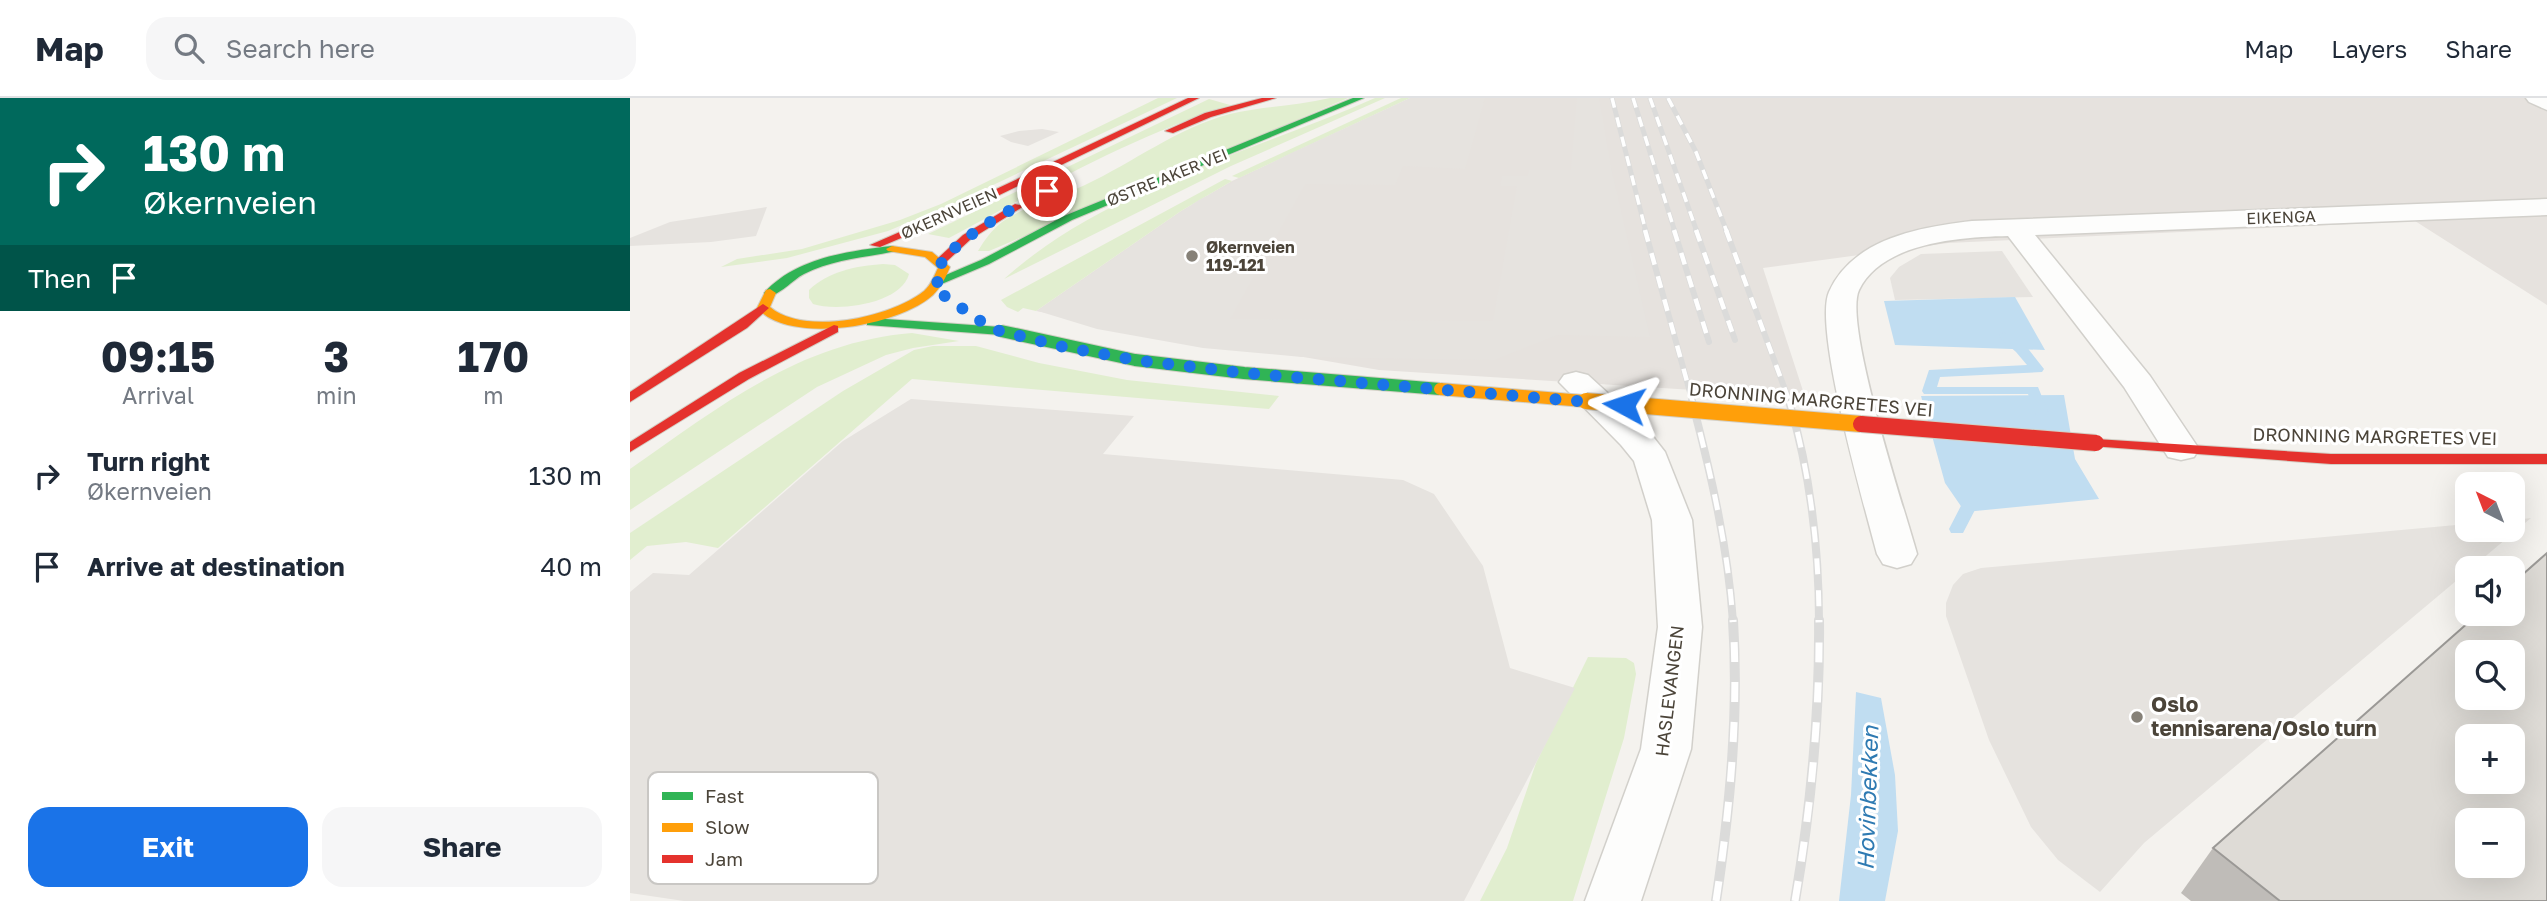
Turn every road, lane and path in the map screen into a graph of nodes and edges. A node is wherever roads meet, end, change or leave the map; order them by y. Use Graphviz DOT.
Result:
graph roads {
  1 [pos="1195,98"];
  2 [pos="1272,98"];
  3 [pos="1360,98"];
  4 [pos="2536,98"];
  5 [pos="2547,104"];
  6 [pos="1150,140"];
  7 [pos="1035,197"];
  8 [pos="2547,207"];
  9 [pos="2015,227"];
  10 [pos="854,254"];
  11 [pos="941,261"];
  12 [pos="937,284"];
  13 [pos="950,299"];
  14 [pos="763,308"];
  15 [pos="971,314"];
  16 [pos="851,322"];
  17 [pos="996,330"];
  18 [pos="1576,382"];
  19 [pos="630,398"];
  20 [pos="630,448"];
  21 [pos="2181,449"];
  22 [pos="2547,460"];
  23 [pos="1897,554"];
  24 [pos="1613,901"];
  1 -- 10 [label="main road, ØKERNVEIEN"];
  2 -- 6 [label="main road"];
  3 -- 12 [label="main road, ØSTRE AKER VEI"];
  4 -- 5 [label="street"];
  7 -- 11 [label="main road, ØKERNVEIEN"];
  8 -- 9 [label="street, EIKENGA"];
  9 -- 21 [label="street"];
  9 -- 23 [label="street, EIKENGA"];
  10 -- 11 [label="main road"];
  10 -- 14 [label="main road"];
  11 -- 12 [label="main road"];
  12 -- 13 [label="main road"];
  12 -- 16 [label="main road, ØSTRE AKER VEI"];
  14 -- 16 [label="main road"];
  14 -- 19 [label="main road"];
  15 -- 17 [label="main road, DRONNING MARGRETES VEI"];
  16 -- 17 [label="main road, DRONNING MARGRETES VEI"];
  16 -- 20 [label="main road"];
  17 -- 21 [label="main road, DRONNING MARGRETES VEI, bridge"];
  18 -- 24 [label="street, HASLEVANGEN"];
  21 -- 22 [label="main road, DRONNING MARGRETES VEI"];
}
